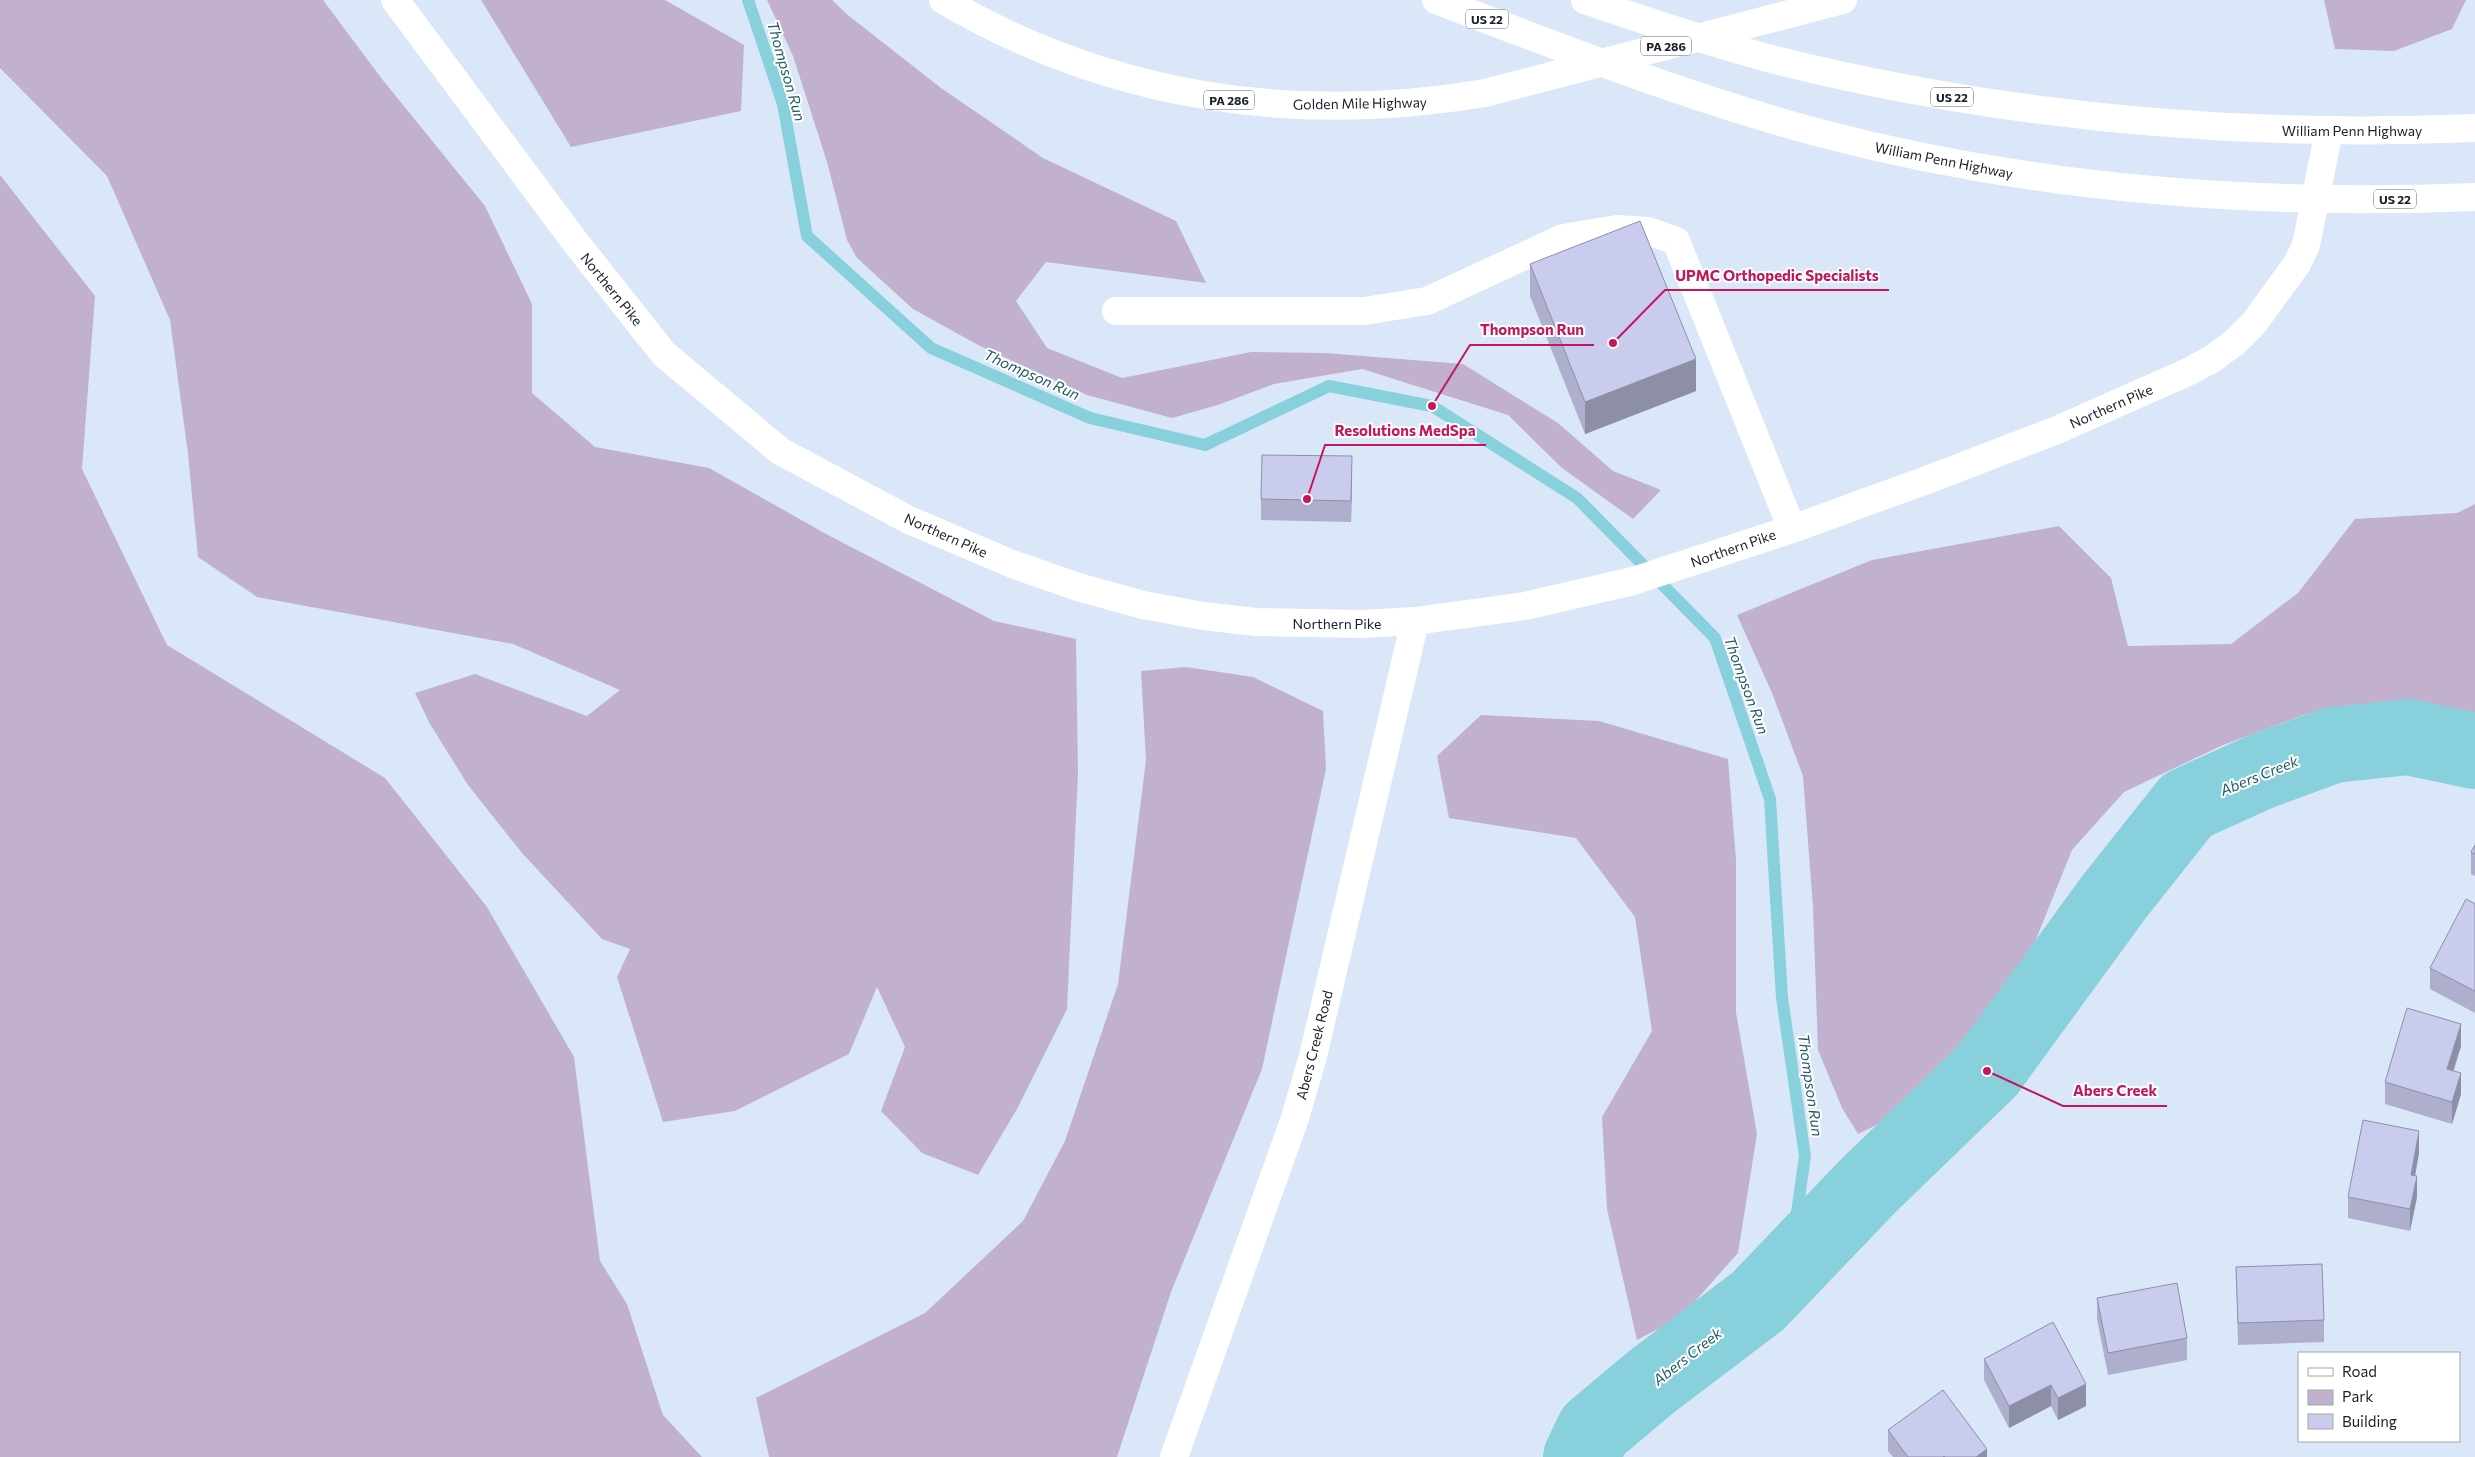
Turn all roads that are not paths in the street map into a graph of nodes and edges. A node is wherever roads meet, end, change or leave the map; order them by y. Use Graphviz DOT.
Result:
graph roads {
  1 [pos="394,0"];
  2 [pos="943,0"];
  3 [pos="1436,0"];
  4 [pos="1585,0"];
  5 [pos="1843,0"];
  6 [pos="2475,128"];
  7 [pos="2329,131"];
  8 [pos="2475,197"];
  9 [pos="2315,200"];
  10 [pos="1116,311"];
  11 [pos="1792,529"];
  12 [pos="1415,621"];
  13 [pos="1174,1457"];
  1 -- 12 [label="main road, Northern Pike"];
  2 -- 5 [label="main road, Golden Mile Highway / PA 286"];
  3 -- 9 [label="main road, William Penn Highway / US 22"];
  4 -- 7 [label="main road, William Penn Highway / US 22"];
  6 -- 7 [label="main road, William Penn Highway / US 22"];
  7 -- 9 [label="main road, Northern Pike"];
  8 -- 9 [label="main road, William Penn Highway / US 22"];
  9 -- 11 [label="main road, Northern Pike"];
  10 -- 11 [label="main road"];
  11 -- 12 [label="main road, Northern Pike"];
  12 -- 13 [label="main road, Abers Creek Road"];
}
